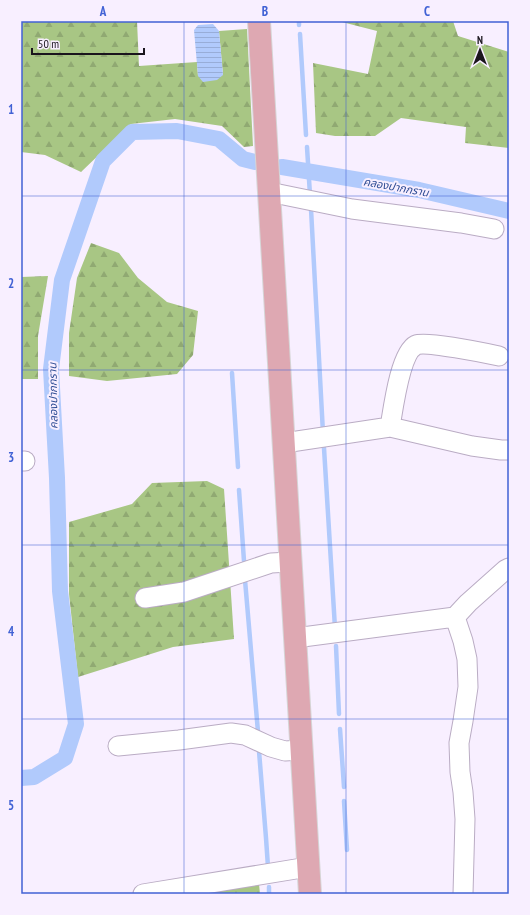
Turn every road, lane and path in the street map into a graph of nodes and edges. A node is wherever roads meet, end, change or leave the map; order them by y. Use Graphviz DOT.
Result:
graph roads {
  1 [pos="259,21"];
  2 [pos="270,192"];
  3 [pos="494,229"];
  4 [pos="499,356"];
  5 [pos="390,427"];
  6 [pos="284,443"];
  7 [pos="509,450"];
  8 [pos="290,562"];
  9 [pos="509,568"];
  10 [pos="145,598"];
  11 [pos="455,617"];
  12 [pos="295,638"];
  13 [pos="118,746"];
  14 [pos="301,750"];
  15 [pos="308,868"];
  16 [pos="143,894"];
  17 [pos="310,894"];
  18 [pos="463,894"];
  1 -- 2 [label="main road"];
  2 -- 3 [label="street"];
  2 -- 6 [label="main road"];
  4 -- 5 [label="street"];
  5 -- 6 [label="street"];
  5 -- 7 [label="street"];
  6 -- 8 [label="main road"];
  8 -- 10 [label="street"];
  8 -- 12 [label="main road"];
  9 -- 11 [label="street"];
  11 -- 12 [label="street"];
  11 -- 18 [label="street"];
  12 -- 14 [label="main road"];
  13 -- 14 [label="street"];
  14 -- 15 [label="main road"];
  15 -- 16 [label="street"];
  15 -- 17 [label="main road"];
}
